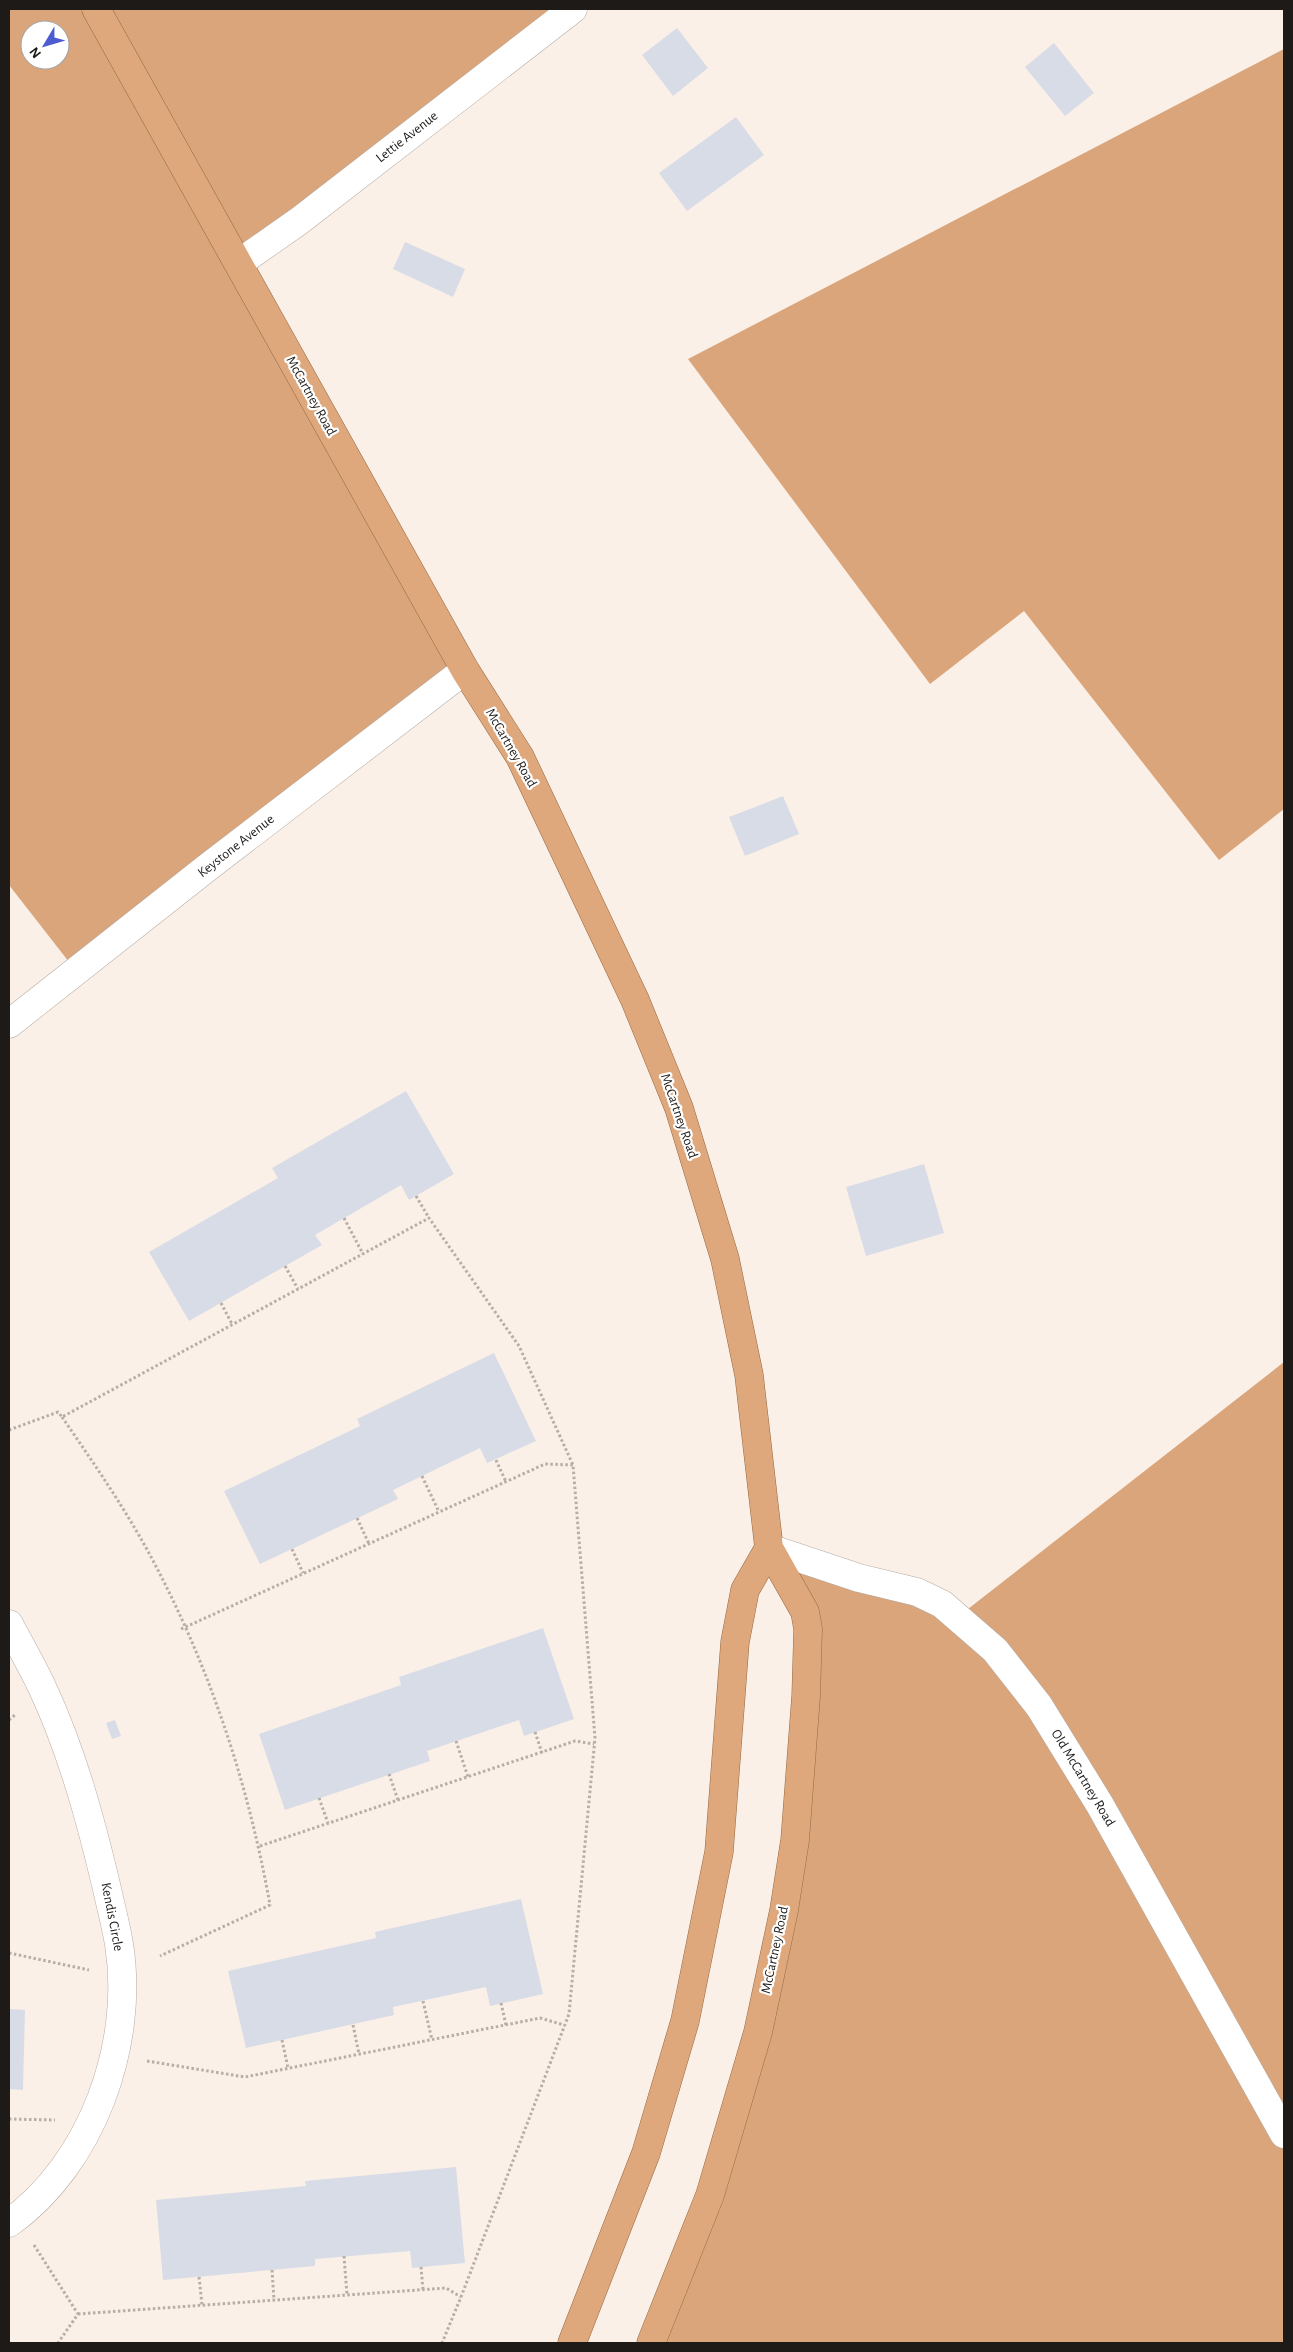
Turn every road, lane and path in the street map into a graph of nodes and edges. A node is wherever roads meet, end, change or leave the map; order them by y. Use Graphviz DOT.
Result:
graph roads {
  1 [pos="96,9"];
  2 [pos="573,9"];
  3 [pos="239,263"];
  4 [pos="465,670"];
  5 [pos="9,1024"];
  6 [pos="416,1196"];
  7 [pos="344,1218"];
  8 [pos="429,1218"];
  9 [pos="363,1254"];
  10 [pos="285,1266"];
  11 [pos="298,1289"];
  12 [pos="221,1303"];
  13 [pos="232,1324"];
  14 [pos="62,1417"];
  15 [pos="9,1430"];
  16 [pos="496,1460"];
  17 [pos="572,1465"];
  18 [pos="422,1476"];
  19 [pos="506,1482"];
  20 [pos="439,1512"];
  21 [pos="357,1518"];
  22 [pos="369,1544"];
  23 [pos="769,1548"];
  24 [pos="292,1549"];
  25 [pos="303,1573"];
  26 [pos="9,1624"];
  27 [pos="185,1626"];
  28 [pos="181,1629"];
  29 [pos="16,1714"];
  30 [pos="9,1720"];
  31 [pos="535,1732"];
  32 [pos="456,1741"];
  33 [pos="594,1744"];
  34 [pos="542,1753"];
  35 [pos="389,1774"];
  36 [pos="468,1777"];
  37 [pos="320,1798"];
  38 [pos="398,1800"];
  39 [pos="328,1824"];
  40 [pos="260,1846"];
  41 [pos="9,1953"];
  42 [pos="160,1956"];
  43 [pos="89,1970"];
  44 [pos="423,2001"];
  45 [pos="501,2003"];
  46 [pos="353,2025"];
  47 [pos="506,2025"];
  48 [pos="564,2025"];
  49 [pos="282,2040"];
  50 [pos="432,2040"];
  51 [pos="115,2052"];
  52 [pos="359,2054"];
  53 [pos="288,2068"];
  54 [pos="9,2119"];
  55 [pos="60,2120"];
  56 [pos="1284,2134"];
  57 [pos="12,2220"];
  58 [pos="344,2256"];
  59 [pos="421,2267"];
  60 [pos="272,2270"];
  61 [pos="199,2277"];
  62 [pos="423,2290"];
  63 [pos="348,2295"];
  64 [pos="461,2298"];
  65 [pos="274,2300"];
  66 [pos="202,2305"];
  67 [pos="78,2314"];
  68 [pos="58,2343"];
  69 [pos="442,2343"];
  70 [pos="572,2343"];
  71 [pos="651,2343"];
  1 -- 3 [label="highway, McCartney Road"];
  2 -- 3 [label="street, Lettie Avenue"];
  3 -- 4 [label="highway, McCartney Road"];
  4 -- 5 [label="street, Keystone Avenue"];
  4 -- 23 [label="highway, McCartney Road"];
  6 -- 8 [label="path"];
  7 -- 9 [label="path"];
  8 -- 9 [label="path"];
  8 -- 17 [label="path"];
  9 -- 11 [label="path"];
  10 -- 11 [label="path"];
  11 -- 13 [label="path"];
  12 -- 13 [label="path"];
  13 -- 14 [label="path"];
  14 -- 15 [label="path"];
  14 -- 27 [label="path"];
  16 -- 19 [label="path"];
  17 -- 19 [label="path"];
  17 -- 33 [label="path"];
  18 -- 20 [label="path"];
  19 -- 20 [label="path"];
  20 -- 22 [label="path"];
  21 -- 22 [label="path"];
  22 -- 25 [label="path"];
  23 -- 56 [label="street, Old McCartney Road"];
  23 -- 70 [label="highway"];
  23 -- 71 [label="highway, McCartney Road"];
  24 -- 25 [label="path"];
  25 -- 27 [label="path"];
  26 -- 51 [label="street, Kendis Circle"];
  27 -- 28 [label="path"];
  27 -- 40 [label="path"];
  29 -- 30 [label="path"];
  31 -- 34 [label="path"];
  32 -- 36 [label="path"];
  33 -- 34 [label="path"];
  33 -- 48 [label="path"];
  34 -- 36 [label="path"];
  35 -- 38 [label="path"];
  36 -- 38 [label="path"];
  37 -- 39 [label="path"];
  38 -- 39 [label="path"];
  39 -- 40 [label="path"];
  40 -- 42 [label="path"];
  41 -- 43 [label="path"];
  44 -- 50 [label="path"];
  45 -- 47 [label="path"];
  46 -- 52 [label="path"];
  47 -- 48 [label="path"];
  47 -- 50 [label="path"];
  48 -- 64 [label="path"];
  49 -- 53 [label="path"];
  50 -- 52 [label="path"];
  51 -- 53 [label="path"];
  51 -- 57 [label="street, Kendis Circle"];
  52 -- 53 [label="path"];
  54 -- 55 [label="path"];
  57 -- 67 [label="path"];
  58 -- 63 [label="path"];
  59 -- 62 [label="path"];
  60 -- 65 [label="path"];
  61 -- 66 [label="path"];
  62 -- 63 [label="path"];
  62 -- 64 [label="path"];
  63 -- 65 [label="path"];
  64 -- 69 [label="path"];
  65 -- 66 [label="path"];
  66 -- 67 [label="path"];
  67 -- 68 [label="path"];
}
